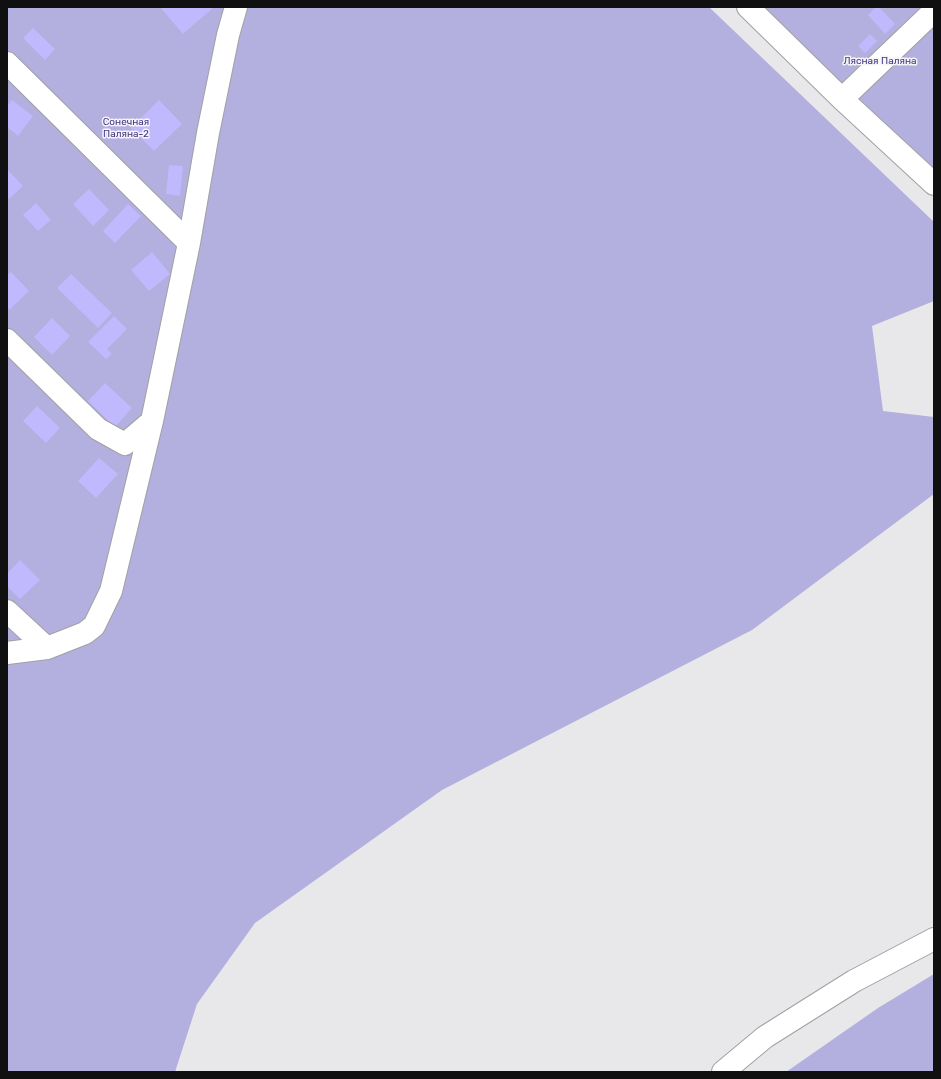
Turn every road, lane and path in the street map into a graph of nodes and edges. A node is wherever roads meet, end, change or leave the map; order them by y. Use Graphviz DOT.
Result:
graph roads {
  1 [pos="236,7"];
  2 [pos="748,7"];
  3 [pos="934,11"];
  4 [pos="7,63"];
  5 [pos="842,99"];
  6 [pos="934,184"];
  7 [pos="189,243"];
  8 [pos="7,340"];
  9 [pos="152,421"];
  10 [pos="7,611"];
  11 [pos="47,648"];
  12 [pos="7,653"];
  13 [pos="934,939"];
  14 [pos="723,1072"];
  1 -- 7 [label="street"];
  2 -- 5 [label="street"];
  3 -- 5 [label="street"];
  4 -- 7 [label="street"];
  5 -- 6 [label="street"];
  7 -- 9 [label="street"];
  8 -- 9 [label="street"];
  9 -- 11 [label="street"];
  10 -- 11 [label="street"];
  11 -- 12 [label="street"];
  13 -- 14 [label="street"];
}
